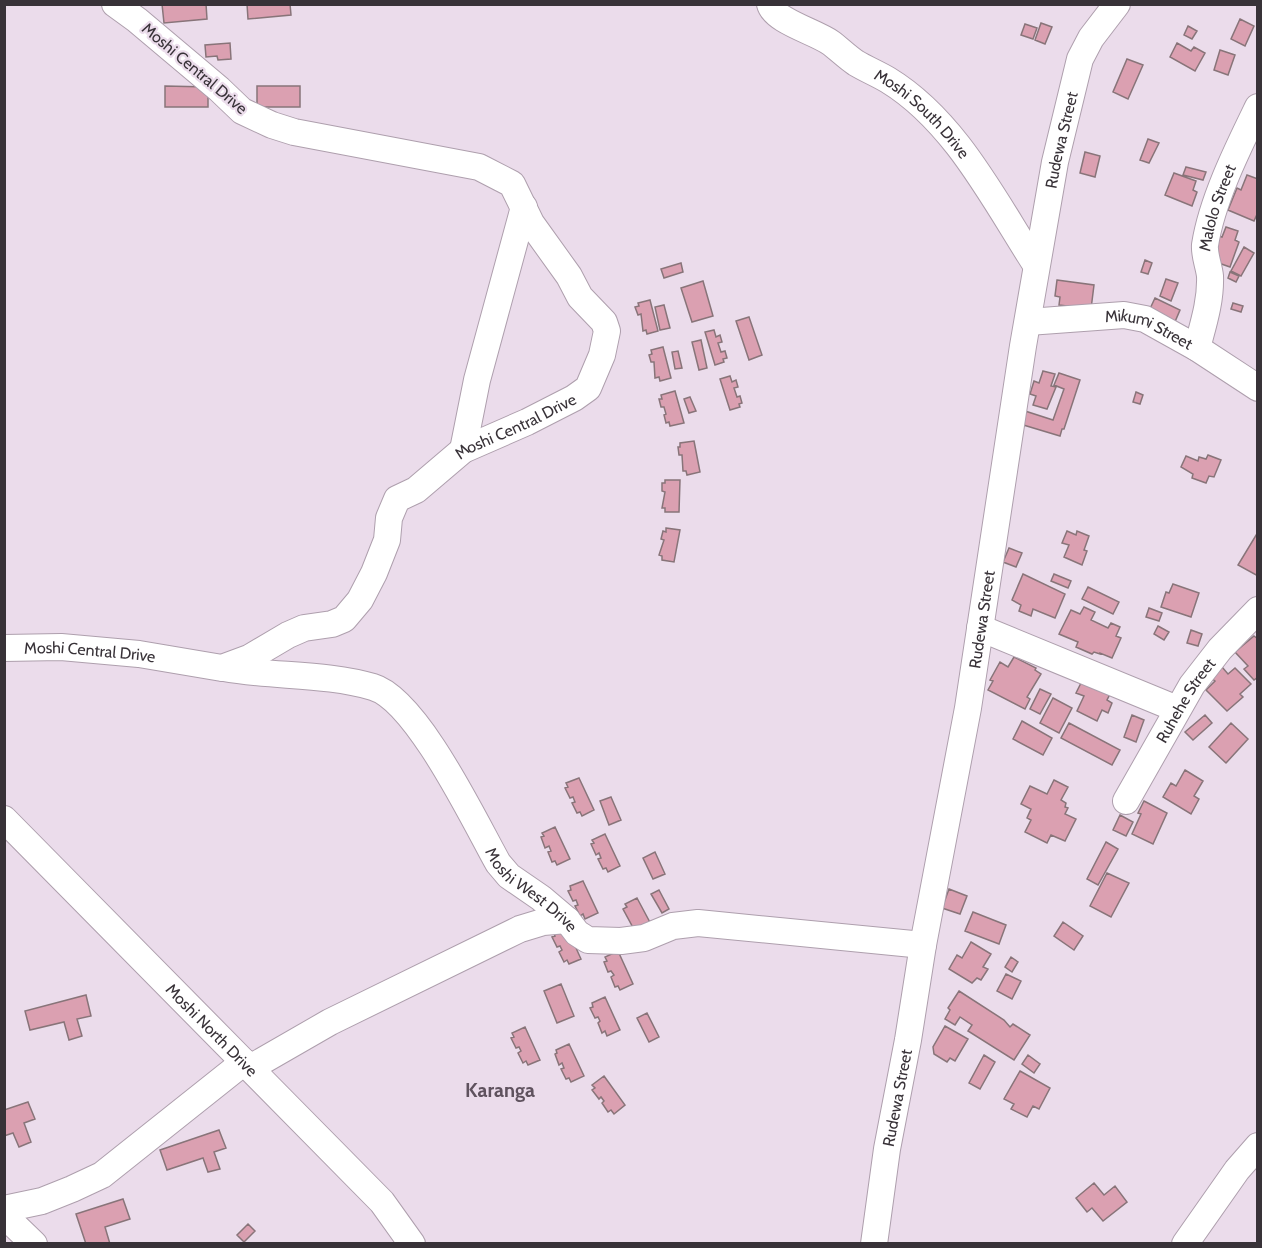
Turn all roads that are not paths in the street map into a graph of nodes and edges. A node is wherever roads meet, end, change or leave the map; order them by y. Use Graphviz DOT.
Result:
graph roads {
  1 [pos="115,4"];
  2 [pos="770,4"];
  3 [pos="1117,4"];
  4 [pos="1257,107"];
  5 [pos="524,207"];
  6 [pos="1036,265"];
  7 [pos="1028,322"];
  8 [pos="1197,348"];
  9 [pos="1257,388"];
  10 [pos="464,450"];
  11 [pos="1257,610"];
  12 [pos="980,628"];
  13 [pos="4,648"];
  14 [pos="222,668"];
  15 [pos="1178,709"];
  16 [pos="1126,801"];
  17 [pos="4,819"];
  18 [pos="567,920"];
  19 [pos="922,945"];
  20 [pos="247,1065"];
  21 [pos="1257,1146"];
  22 [pos="4,1209"];
  23 [pos="4,1215"];
  24 [pos="34,1244"];
  25 [pos="412,1244"];
  26 [pos="874,1244"];
  27 [pos="1185,1244"];
  1 -- 5 [label="street, Moshi Central Drive"];
  2 -- 6 [label="street, Moshi South Drive"];
  3 -- 6 [label="street, Rudewa Street"];
  4 -- 8 [label="street, Malolo Street"];
  5 -- 10 [label="street"];
  5 -- 10 [label="street, Moshi Central Drive"];
  6 -- 7 [label="street, Rudewa Street"];
  7 -- 8 [label="street, Mikumi Street"];
  7 -- 12 [label="street, Rudewa Street"];
  8 -- 9 [label="street, Mikumi Street"];
  10 -- 14 [label="street, Moshi Central Drive"];
  11 -- 15 [label="street, Ruhehe Street"];
  12 -- 15 [label="street"];
  12 -- 19 [label="street, Rudewa Street"];
  13 -- 14 [label="street, Moshi Central Drive"];
  14 -- 18 [label="street, Moshi West Drive"];
  15 -- 16 [label="street, Ruhehe Street"];
  17 -- 20 [label="street, Moshi North Drive"];
  18 -- 19 [label="street, Moshi West Drive"];
  18 -- 20 [label="street"];
  19 -- 26 [label="street, Rudewa Street"];
  20 -- 22 [label="street"];
  20 -- 25 [label="street, Moshi North Drive"];
  21 -- 27 [label="street"];
  23 -- 24 [label="street"];
}
